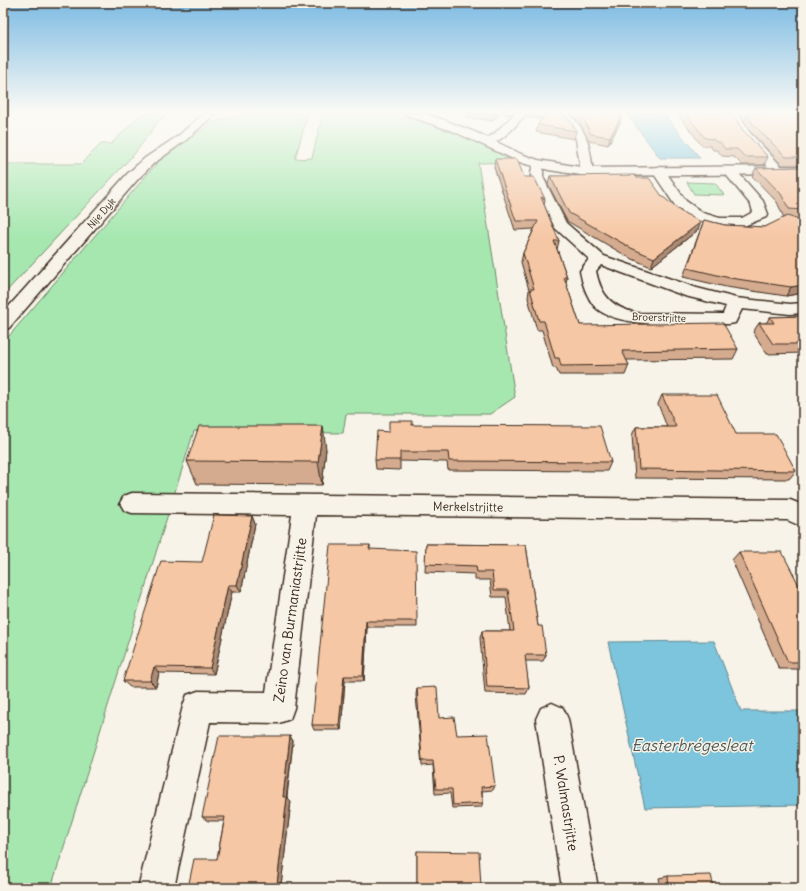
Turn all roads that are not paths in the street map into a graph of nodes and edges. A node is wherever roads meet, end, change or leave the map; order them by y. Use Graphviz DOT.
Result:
graph roads {
  1 [pos="158,155"];
  2 [pos="513,155"];
  3 [pos="585,155"];
  4 [pos="763,155"];
  5 [pos="540,165"];
  6 [pos="778,170"];
  7 [pos="803,170"];
  8 [pos="658,171"];
  9 [pos="729,171"];
  10 [pos="587,172"];
  11 [pos="598,259"];
  12 [pos="736,303"];
  13 [pos="803,308"];
  14 [pos="3,324"];
  15 [pos="132,503"];
  16 [pos="305,506"];
  17 [pos="803,517"];
  18 [pos="552,719"];
  19 [pos="156,888"];
  20 [pos="580,888"];
  1 -- 14 [label="street, Nije Dyk"];
  2 -- 5 [label="street"];
  3 -- 10 [label="street"];
  4 -- 6 [label="street"];
  5 -- 10 [label="street"];
  5 -- 11 [label="street"];
  6 -- 7 [label="street"];
  6 -- 9 [label="street"];
  8 -- 9 [label="street"];
  8 -- 9 [label="street"];
  8 -- 10 [label="street"];
  11 -- 12 [label="street"];
  11 -- 12 [label="street, Broerstrjitte"];
  12 -- 13 [label="street"];
  15 -- 16 [label="street, Merkelstrjitte"];
  16 -- 17 [label="street, Merkelstrjitte"];
  16 -- 19 [label="street, Zeino van Burmaniastrjitte"];
  18 -- 20 [label="street, P. Walmastrjitte"];
}
